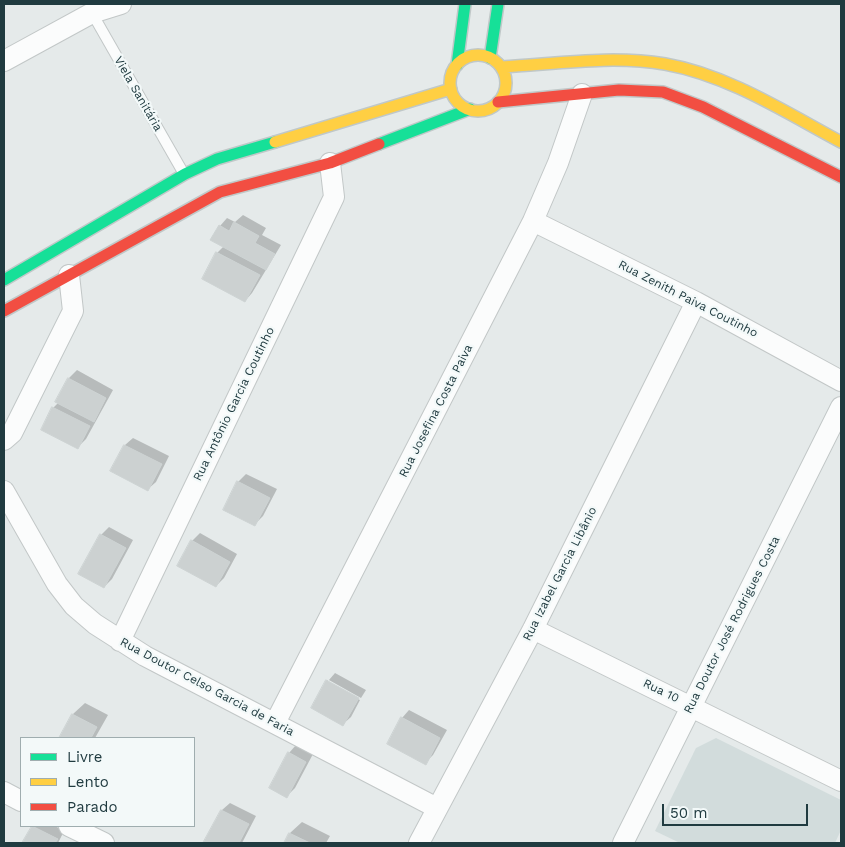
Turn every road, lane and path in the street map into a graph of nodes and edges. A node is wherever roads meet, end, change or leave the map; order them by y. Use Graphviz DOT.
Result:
graph roads {
  1 [pos="121,4"];
  2 [pos="465,4"];
  3 [pos="498,4"];
  4 [pos="90,9"];
  5 [pos="490,58"];
  6 [pos="4,61"];
  7 [pos="457,66"];
  8 [pos="502,67"];
  9 [pos="452,89"];
  10 [pos="582,94"];
  11 [pos="498,102"];
  12 [pos="470,109"];
  13 [pos="841,142"];
  14 [pos="330,163"];
  15 [pos="184,174"];
  16 [pos="841,177"];
  17 [pos="533,221"];
  18 [pos="69,275"];
  19 [pos="4,280"];
  20 [pos="696,302"];
  21 [pos="4,312"];
  22 [pos="841,381"];
  23 [pos="841,407"];
  24 [pos="4,440"];
  25 [pos="4,492"];
  26 [pos="533,629"];
  27 [pos="120,641"];
  28 [pos="691,706"];
  29 [pos="275,723"];
  30 [pos="841,780"];
  31 [pos="4,792"];
  32 [pos="20,800"];
  33 [pos="437,808"];
  34 [pos="71,827"];
  35 [pos="104,843"];
  36 [pos="420,843"];
  37 [pos="623,843"];
  1 -- 4 [label="street"];
  2 -- 7 [label="street"];
  3 -- 5 [label="street"];
  4 -- 6 [label="street"];
  4 -- 15 [label="lane, Viela Sanitária"];
  5 -- 7 [label="street"];
  5 -- 8 [label="street"];
  7 -- 9 [label="street"];
  8 -- 11 [label="street"];
  8 -- 13 [label="street"];
  9 -- 12 [label="street"];
  9 -- 15 [label="street"];
  10 -- 11 [label="street"];
  10 -- 16 [label="street"];
  10 -- 17 [label="street, Rua Josefina Costa Paiva"];
  11 -- 12 [label="street"];
  12 -- 14 [label="street"];
  14 -- 18 [label="street"];
  14 -- 27 [label="street, Rua Antônio Garcia Coutinho"];
  15 -- 19 [label="street"];
  17 -- 20 [label="street, Rua Zenith Paiva Coutinho"];
  17 -- 29 [label="street, Rua Josefina Costa Paiva"];
  18 -- 21 [label="street"];
  18 -- 24 [label="street"];
  20 -- 22 [label="street, Rua Zenith Paiva Coutinho"];
  20 -- 26 [label="street, Rua Izabel Garcia Libânio"];
  23 -- 28 [label="street, Rua Doutor José Rodrigues Costa"];
  25 -- 27 [label="street, Rua Doutor Celso Garcia de Faria"];
  26 -- 28 [label="street, Rua 10"];
  26 -- 33 [label="street, Rua Izabel Garcia Libânio"];
  27 -- 29 [label="street, Rua Doutor Celso Garcia de Faria"];
  28 -- 30 [label="street, Rua 10"];
  28 -- 37 [label="street, Rua Doutor José Rodrigues Costa"];
  29 -- 33 [label="street, Rua Doutor Celso Garcia de Faria"];
  31 -- 32 [label="street"];
  33 -- 36 [label="street, Rua Izabel Garcia Libânio"];
  34 -- 35 [label="street"];
}
